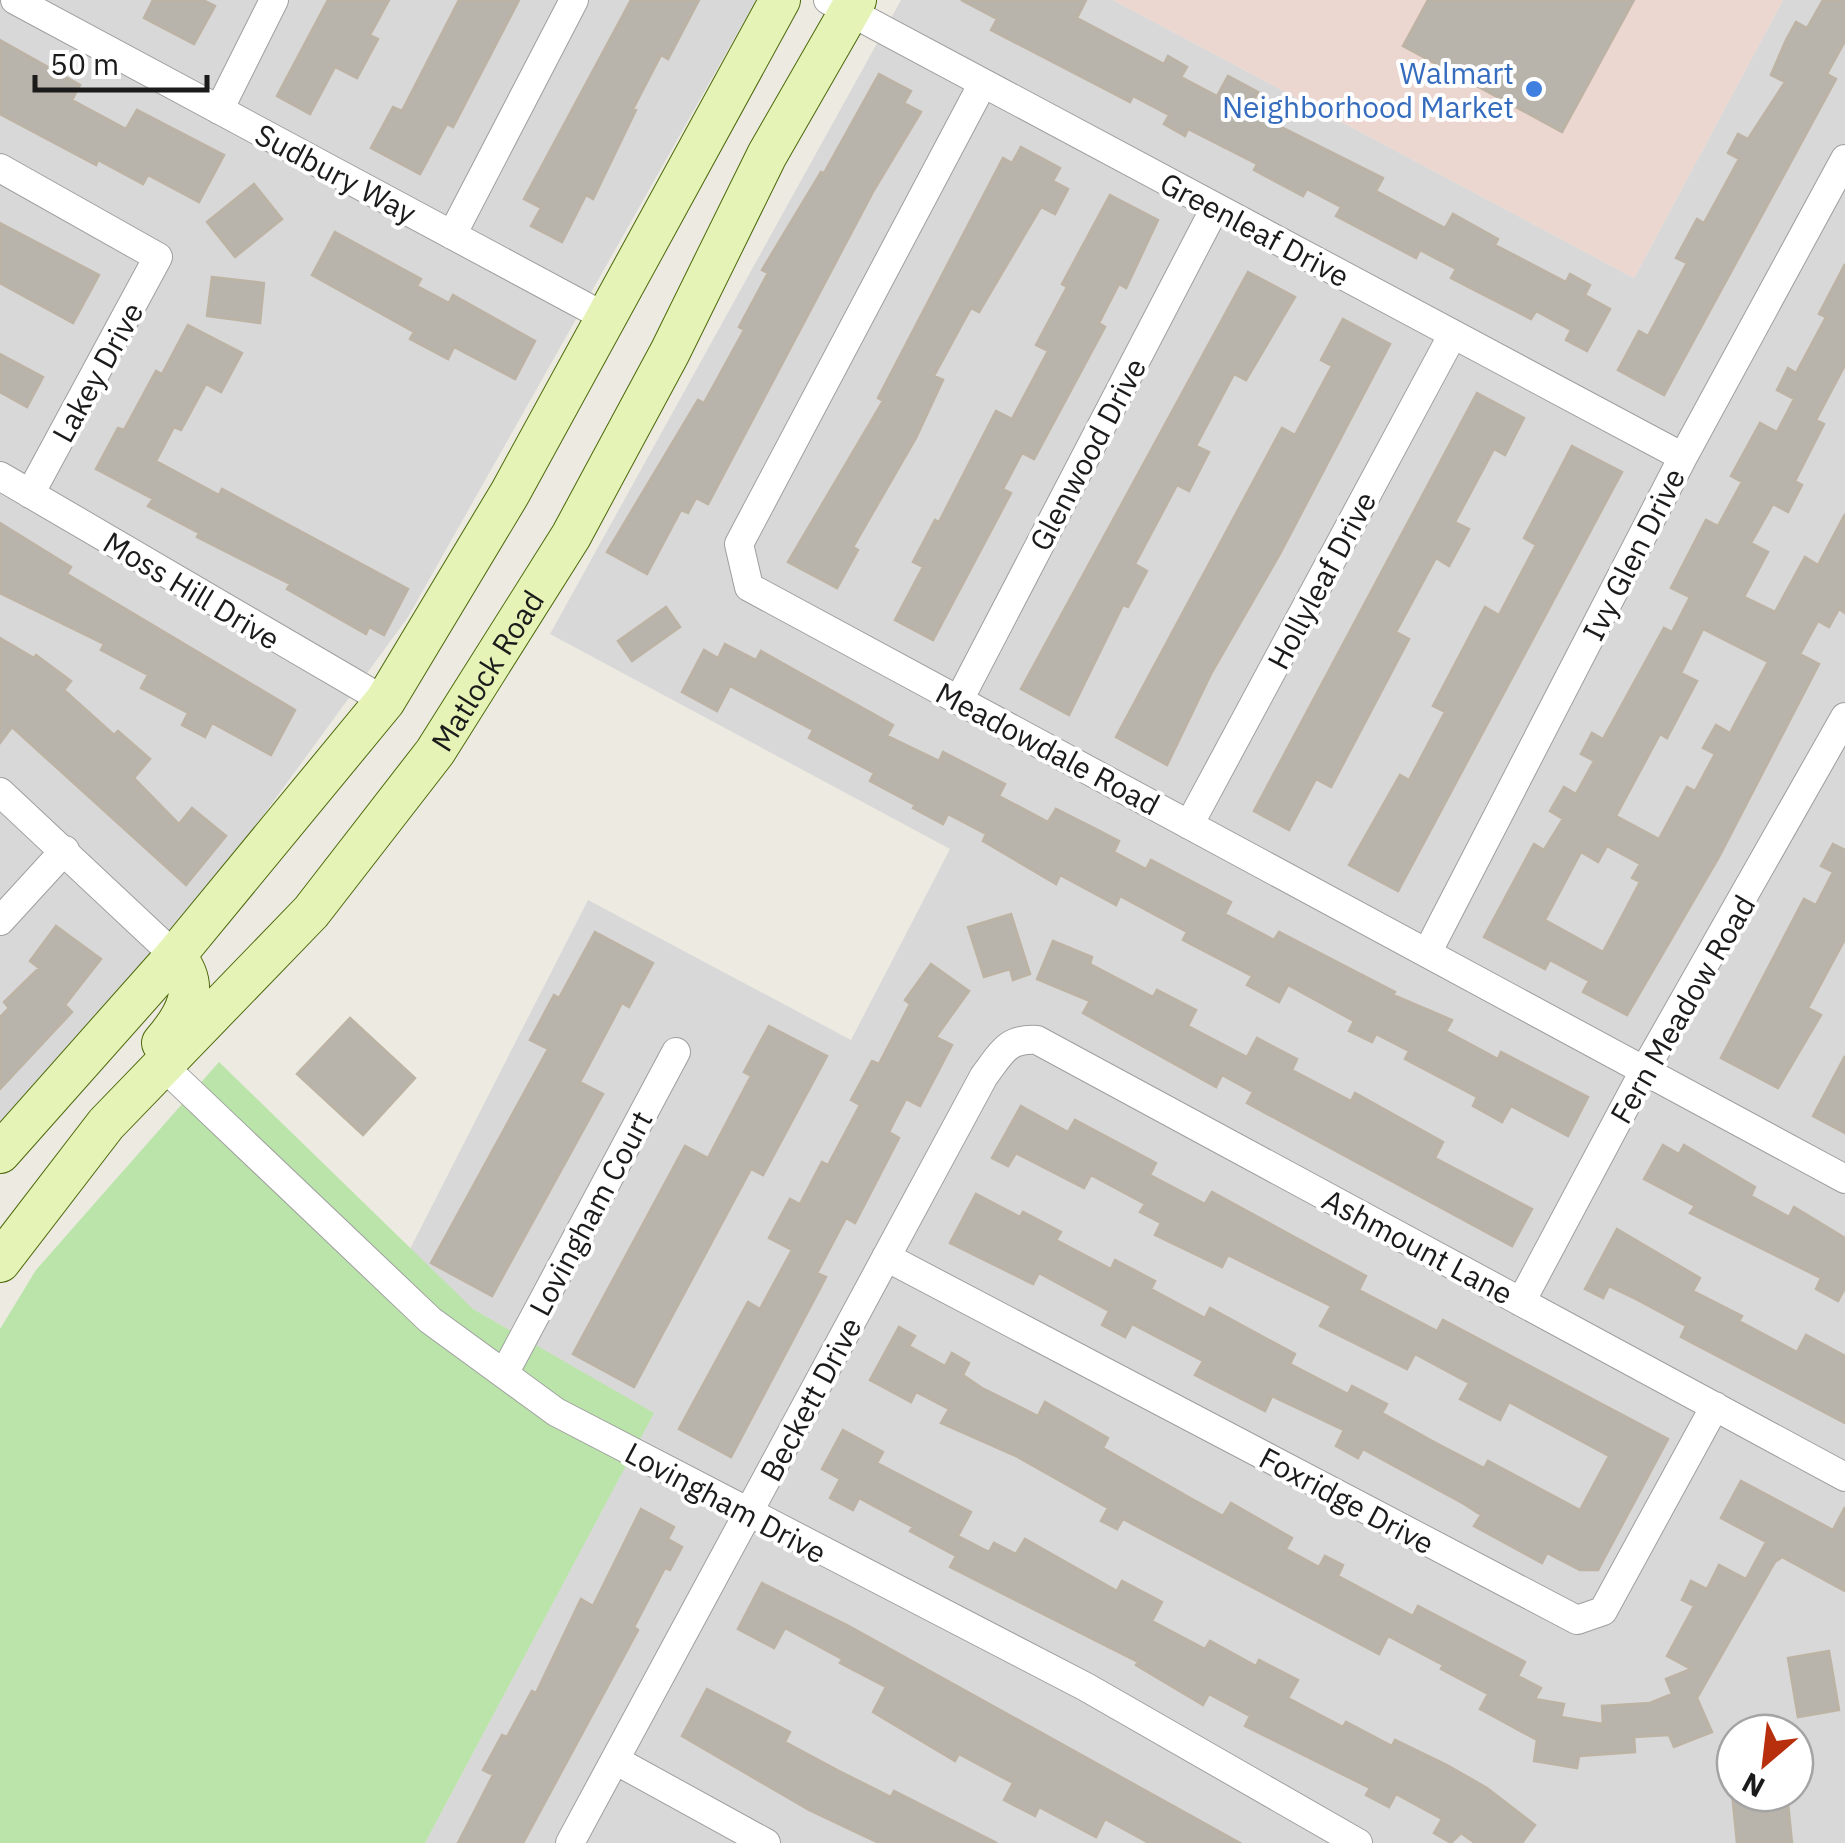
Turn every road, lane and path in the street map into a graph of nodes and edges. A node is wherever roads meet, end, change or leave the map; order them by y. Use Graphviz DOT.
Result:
graph roads {
  1 [pos="15,0"];
  2 [pos="274,0"];
  3 [pos="574,0"];
  4 [pos="780,0"];
  5 [pos="844,4"];
  6 [pos="983,83"];
  7 [pos="219,110"];
  8 [pos="1845,159"];
  9 [pos="0,168"];
  10 [pos="1216,208"];
  11 [pos="452,235"];
  12 [pos="605,317"];
  13 [pos="1453,334"];
  14 [pos="1682,457"];
  15 [pos="0,476"];
  16 [pos="30,494"];
  17 [pos="959,700"];
  18 [pos="385,702"];
  19 [pos="1845,718"];
  20 [pos="0,792"];
  21 [pos="1190,825"];
  22 [pos="65,850"];
  23 [pos="0,921"];
  24 [pos="1427,953"];
  25 [pos="270,954"];
  26 [pos="175,956"];
  27 [pos="676,1052"];
  28 [pos="995,1062"];
  29 [pos="162,1065"];
  30 [pos="1644,1071"];
  31 [pos="88,1147"];
  32 [pos="0,1153"];
  33 [pos="1845,1179"];
  34 [pos="886,1257"];
  35 [pos="0,1262"];
  36 [pos="1521,1302"];
  37 [pos="504,1374"];
  38 [pos="1715,1406"];
  39 [pos="1845,1476"];
  40 [pos="747,1514"];
  41 [pos="614,1760"];
  42 [pos="570,1843"];
  43 [pos="766,1843"];
  44 [pos="1358,1843"];
  1 -- 7 [label="street, Sudbury Way"];
  2 -- 7 [label="street"];
  3 -- 11 [label="street"];
  4 -- 12 [label="main road"];
  5 -- 6 [label="street, Greenleaf Drive"];
  5 -- 25 [label="main road, Matlock Road"];
  6 -- 10 [label="street, Greenleaf Drive"];
  6 -- 17 [label="street, Meadowdale Road"];
  7 -- 11 [label="street, Sudbury Way"];
  8 -- 14 [label="street, Ivy Glen Drive"];
  9 -- 16 [label="street, Lakey Drive"];
  10 -- 13 [label="street, Greenleaf Drive"];
  10 -- 17 [label="street, Glenwood Drive"];
  11 -- 12 [label="street, Sudbury Way"];
  12 -- 18 [label="main road"];
  13 -- 14 [label="street, Greenleaf Drive"];
  13 -- 21 [label="street, Hollyleaf Drive"];
  14 -- 24 [label="street, Ivy Glen Drive"];
  15 -- 16 [label="street, Moss Hill Drive"];
  16 -- 18 [label="street, Moss Hill Drive"];
  17 -- 21 [label="street, Meadowdale Road"];
  18 -- 26 [label="main road"];
  19 -- 30 [label="street, Fern Meadow Road"];
  20 -- 22 [label="street"];
  21 -- 24 [label="street, Meadowdale Road"];
  22 -- 23 [label="street"];
  22 -- 26 [label="street"];
  24 -- 30 [label="street, Meadowdale Road"];
  25 -- 26 [label="main road"];
  25 -- 29 [label="main road, Matlock Road"];
  26 -- 31 [label="main road"];
  26 -- 32 [label="main road"];
  27 -- 37 [label="street, Lovingham Court"];
  28 -- 34 [label="street, Beckett Drive"];
  28 -- 36 [label="street, Ashmount Lane"];
  29 -- 31 [label="main road, Matlock Road"];
  29 -- 37 [label="street, Lovingham Drive"];
  30 -- 33 [label="street, Meadowdale Road"];
  30 -- 36 [label="street, Fern Meadow Road"];
  31 -- 35 [label="main road, Matlock Road"];
  34 -- 38 [label="street, Foxridge Drive"];
  34 -- 40 [label="street, Beckett Drive"];
  36 -- 38 [label="street, Ashmount Lane"];
  37 -- 40 [label="street, Lovingham Drive"];
  38 -- 39 [label="street, Ashmount Lane"];
  40 -- 41 [label="street, Beckett Drive"];
  40 -- 44 [label="street, Lovingham Drive"];
  41 -- 42 [label="street, Beckett Drive"];
  41 -- 43 [label="street"];
}
